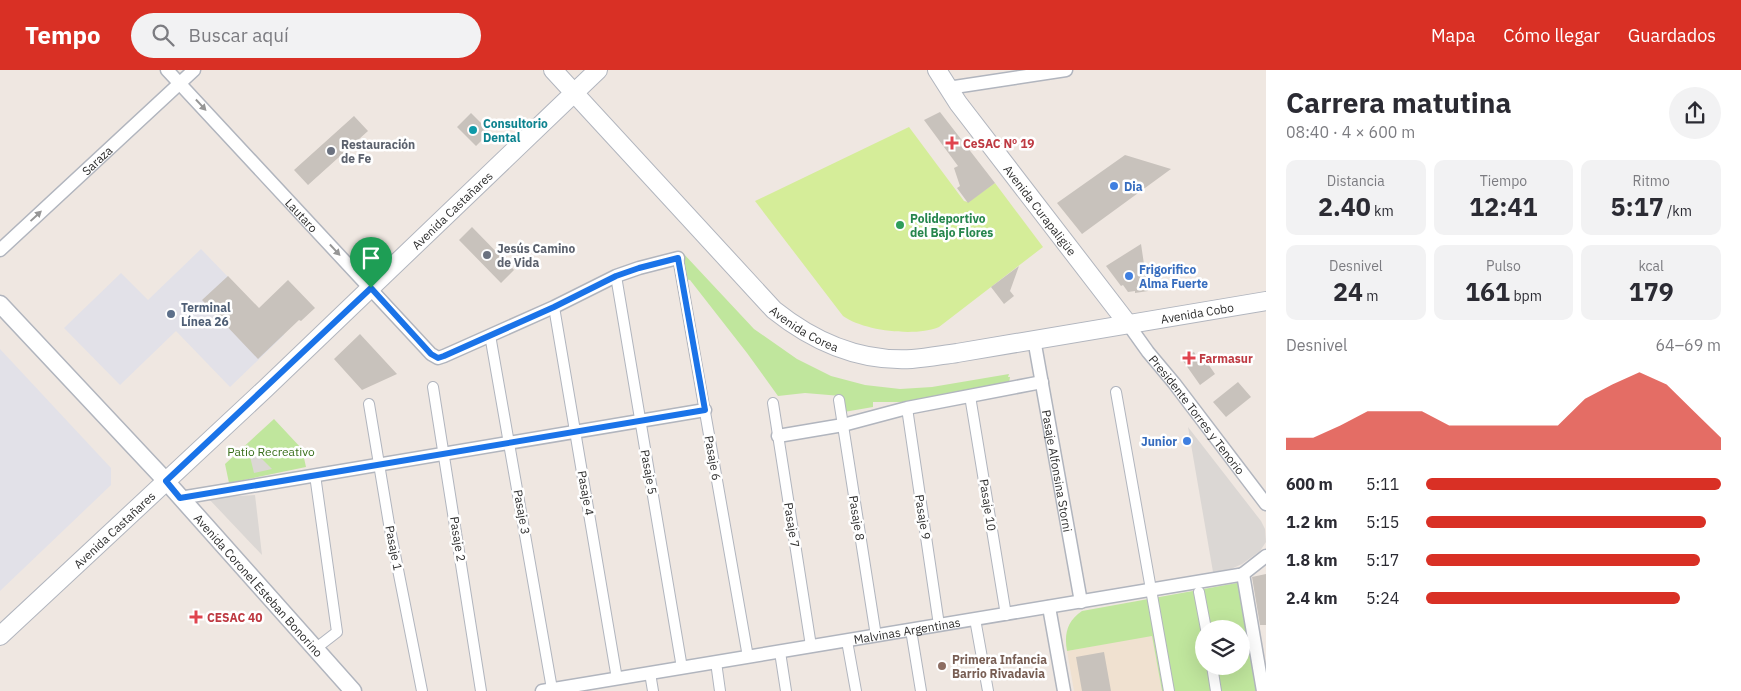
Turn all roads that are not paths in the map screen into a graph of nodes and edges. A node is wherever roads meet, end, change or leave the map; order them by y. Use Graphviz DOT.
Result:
graph roads {
  1 [pos="167,70"];
  2 [pos="194,70"];
  3 [pos="553,70"];
  4 [pos="598,70"];
  5 [pos="937,70"];
  6 [pos="1066,70"];
  7 [pos="1004,75"];
  8 [pos="180,83"];
  9 [pos="948,88"];
  10 [pos="574,92"];
  11 [pos="0,250"];
  12 [pos="678,258"];
  13 [pos="616,276"];
  14 [pos="371,288"];
  15 [pos="1266,301"];
  16 [pos="0,304"];
  17 [pos="554,307"];
  18 [pos="1128,324"];
  19 [pos="490,335"];
  20 [pos="1034,339"];
  21 [pos="1042,382"];
  22 [pos="433,387"];
  23 [pos="1116,392"];
  24 [pos="970,396"];
  25 [pos="839,400"];
  26 [pos="773,403"];
  27 [pos="369,404"];
  28 [pos="907,408"];
  29 [pos="705,410"];
  30 [pos="640,421"];
  31 [pos="843,425"];
  32 [pos="575,432"];
  33 [pos="778,436"];
  34 [pos="509,443"];
  35 [pos="444,454"];
  36 [pos="379,464"];
  37 [pos="315,475"];
  38 [pos="166,481"];
  39 [pos="180,498"];
  40 [pos="1266,504"];
  41 [pos="1266,556"];
  42 [pos="1242,574"];
  43 [pos="1151,590"];
  44 [pos="1200,592"];
  45 [pos="1081,602"];
  46 [pos="1048,607"];
  47 [pos="1006,614"];
  48 [pos="975,619"];
  49 [pos="1205,620"];
  50 [pos="940,625"];
  51 [pos="911,630"];
  52 [pos="0,636"];
  53 [pos="876,636"];
  54 [pos="847,640"];
  55 [pos="811,646"];
  56 [pos="315,649"];
  57 [pos="780,652"];
  58 [pos="748,657"];
  59 [pos="716,662"];
  60 [pos="682,668"];
  61 [pos="650,673"];
  62 [pos="1213,675"];
  63 [pos="617,679"];
  64 [pos="586,687"];
  65 [pos="547,690"];
  66 [pos="353,691"];
  67 [pos="422,691"];
  68 [pos="481,691"];
  69 [pos="652,691"];
  70 [pos="720,691"];
  71 [pos="786,691"];
  72 [pos="856,691"];
  73 [pos="921,691"];
  74 [pos="988,691"];
  75 [pos="1064,691"];
  76 [pos="1169,691"];
  77 [pos="1216,691"];
  78 [pos="1263,691"];
  1 -- 8 [label="street, Lautaro"];
  2 -- 8 [label="street, Saraza"];
  3 -- 10 [label="main road, Avenida Corea"];
  4 -- 10 [label="main road, Avenida Castañares"];
  5 -- 9 [label="main road, Avenida Curapaligüe"];
  6 -- 7 [label="street"];
  7 -- 9 [label="street"];
  11 -- 8 [label="street, Saraza, one-way"];
  8 -- 14 [label="street, Lautaro, one-way"];
  9 -- 18 [label="main road, Avenida Curapaligüe"];
  10 -- 14 [label="main road, Avenida Castañares"];
  10 -- 20 [label="main road, Avenida Corea"];
  12 -- 13 [label="street"];
  12 -- 29 [label="street, Pasaje 6"];
  13 -- 17 [label="street"];
  13 -- 30 [label="street, Pasaje 5"];
  14 -- 19 [label="street, Lautaro"];
  14 -- 38 [label="main road, Avenida Castañares"];
  15 -- 18 [label="main road, Avenida Cobo"];
  16 -- 38 [label="street, Avenida Coronel Esteban Bonorino"];
  17 -- 19 [label="street"];
  17 -- 32 [label="street, Pasaje 4"];
  18 -- 20 [label="main road, Avenida Corea"];
  18 -- 40 [label="street, Presidente Torres y Tenorio"];
  19 -- 34 [label="street, Pasaje 3"];
  20 -- 21 [label="street, Pasaje Alfonsina Storni"];
  21 -- 24 [label="street"];
  21 -- 45 [label="street, Pasaje Alfonsina Storni"];
  22 -- 35 [label="street, Pasaje 2"];
  23 -- 43 [label="street"];
  24 -- 28 [label="street"];
  24 -- 47 [label="street, Pasaje 10"];
  25 -- 31 [label="street, Pasaje 8"];
  26 -- 33 [label="street, Pasaje 7"];
  27 -- 36 [label="street, Pasaje 1"];
  28 -- 31 [label="street"];
  28 -- 50 [label="street, Pasaje 9"];
  29 -- 30 [label="street"];
  29 -- 58 [label="street, Pasaje 6"];
  30 -- 32 [label="street"];
  30 -- 60 [label="street, Pasaje 5"];
  31 -- 33 [label="street"];
  31 -- 53 [label="street, Pasaje 8"];
  32 -- 34 [label="street"];
  32 -- 63 [label="street, Pasaje 4"];
  33 -- 55 [label="street, Pasaje 7"];
  34 -- 35 [label="street"];
  34 -- 65 [label="street, Pasaje 3"];
  35 -- 36 [label="street"];
  35 -- 68 [label="street, Pasaje 2"];
  36 -- 37 [label="street"];
  36 -- 67 [label="street, Pasaje 1"];
  37 -- 39 [label="street"];
  37 -- 56 [label="street"];
  38 -- 39 [label="street, Avenida Coronel Esteban Bonorino"];
  38 -- 52 [label="main road, Avenida Castañares"];
  39 -- 56 [label="street, Avenida Coronel Esteban Bonorino"];
  41 -- 42 [label="street, Malvinas Argentinas"];
  42 -- 43 [label="street, Malvinas Argentinas"];
  42 -- 78 [label="street"];
  43 -- 45 [label="street, Malvinas Argentinas"];
  43 -- 76 [label="street"];
  44 -- 49 [label="street"];
  45 -- 46 [label="street, Malvinas Argentinas"];
  46 -- 47 [label="street, Malvinas Argentinas"];
  46 -- 75 [label="street"];
  47 -- 48 [label="street, Malvinas Argentinas"];
  48 -- 50 [label="street, Malvinas Argentinas"];
  48 -- 74 [label="street"];
  50 -- 51 [label="street, Malvinas Argentinas"];
  51 -- 53 [label="street, Malvinas Argentinas"];
  51 -- 73 [label="street"];
  53 -- 54 [label="street, Malvinas Argentinas"];
  54 -- 55 [label="street, Malvinas Argentinas"];
  54 -- 72 [label="street"];
  55 -- 57 [label="street, Malvinas Argentinas"];
  56 -- 66 [label="street, Avenida Coronel Esteban Bonorino"];
  57 -- 58 [label="street, Malvinas Argentinas"];
  57 -- 71 [label="street"];
  58 -- 59 [label="street, Malvinas Argentinas"];
  59 -- 60 [label="street, Malvinas Argentinas"];
  59 -- 70 [label="street"];
  60 -- 61 [label="street, Malvinas Argentinas"];
  61 -- 63 [label="street, Malvinas Argentinas"];
  61 -- 69 [label="street"];
  62 -- 77 [label="street"];
  63 -- 64 [label="street, Malvinas Argentinas"];
  64 -- 65 [label="street, Malvinas Argentinas"];
}
